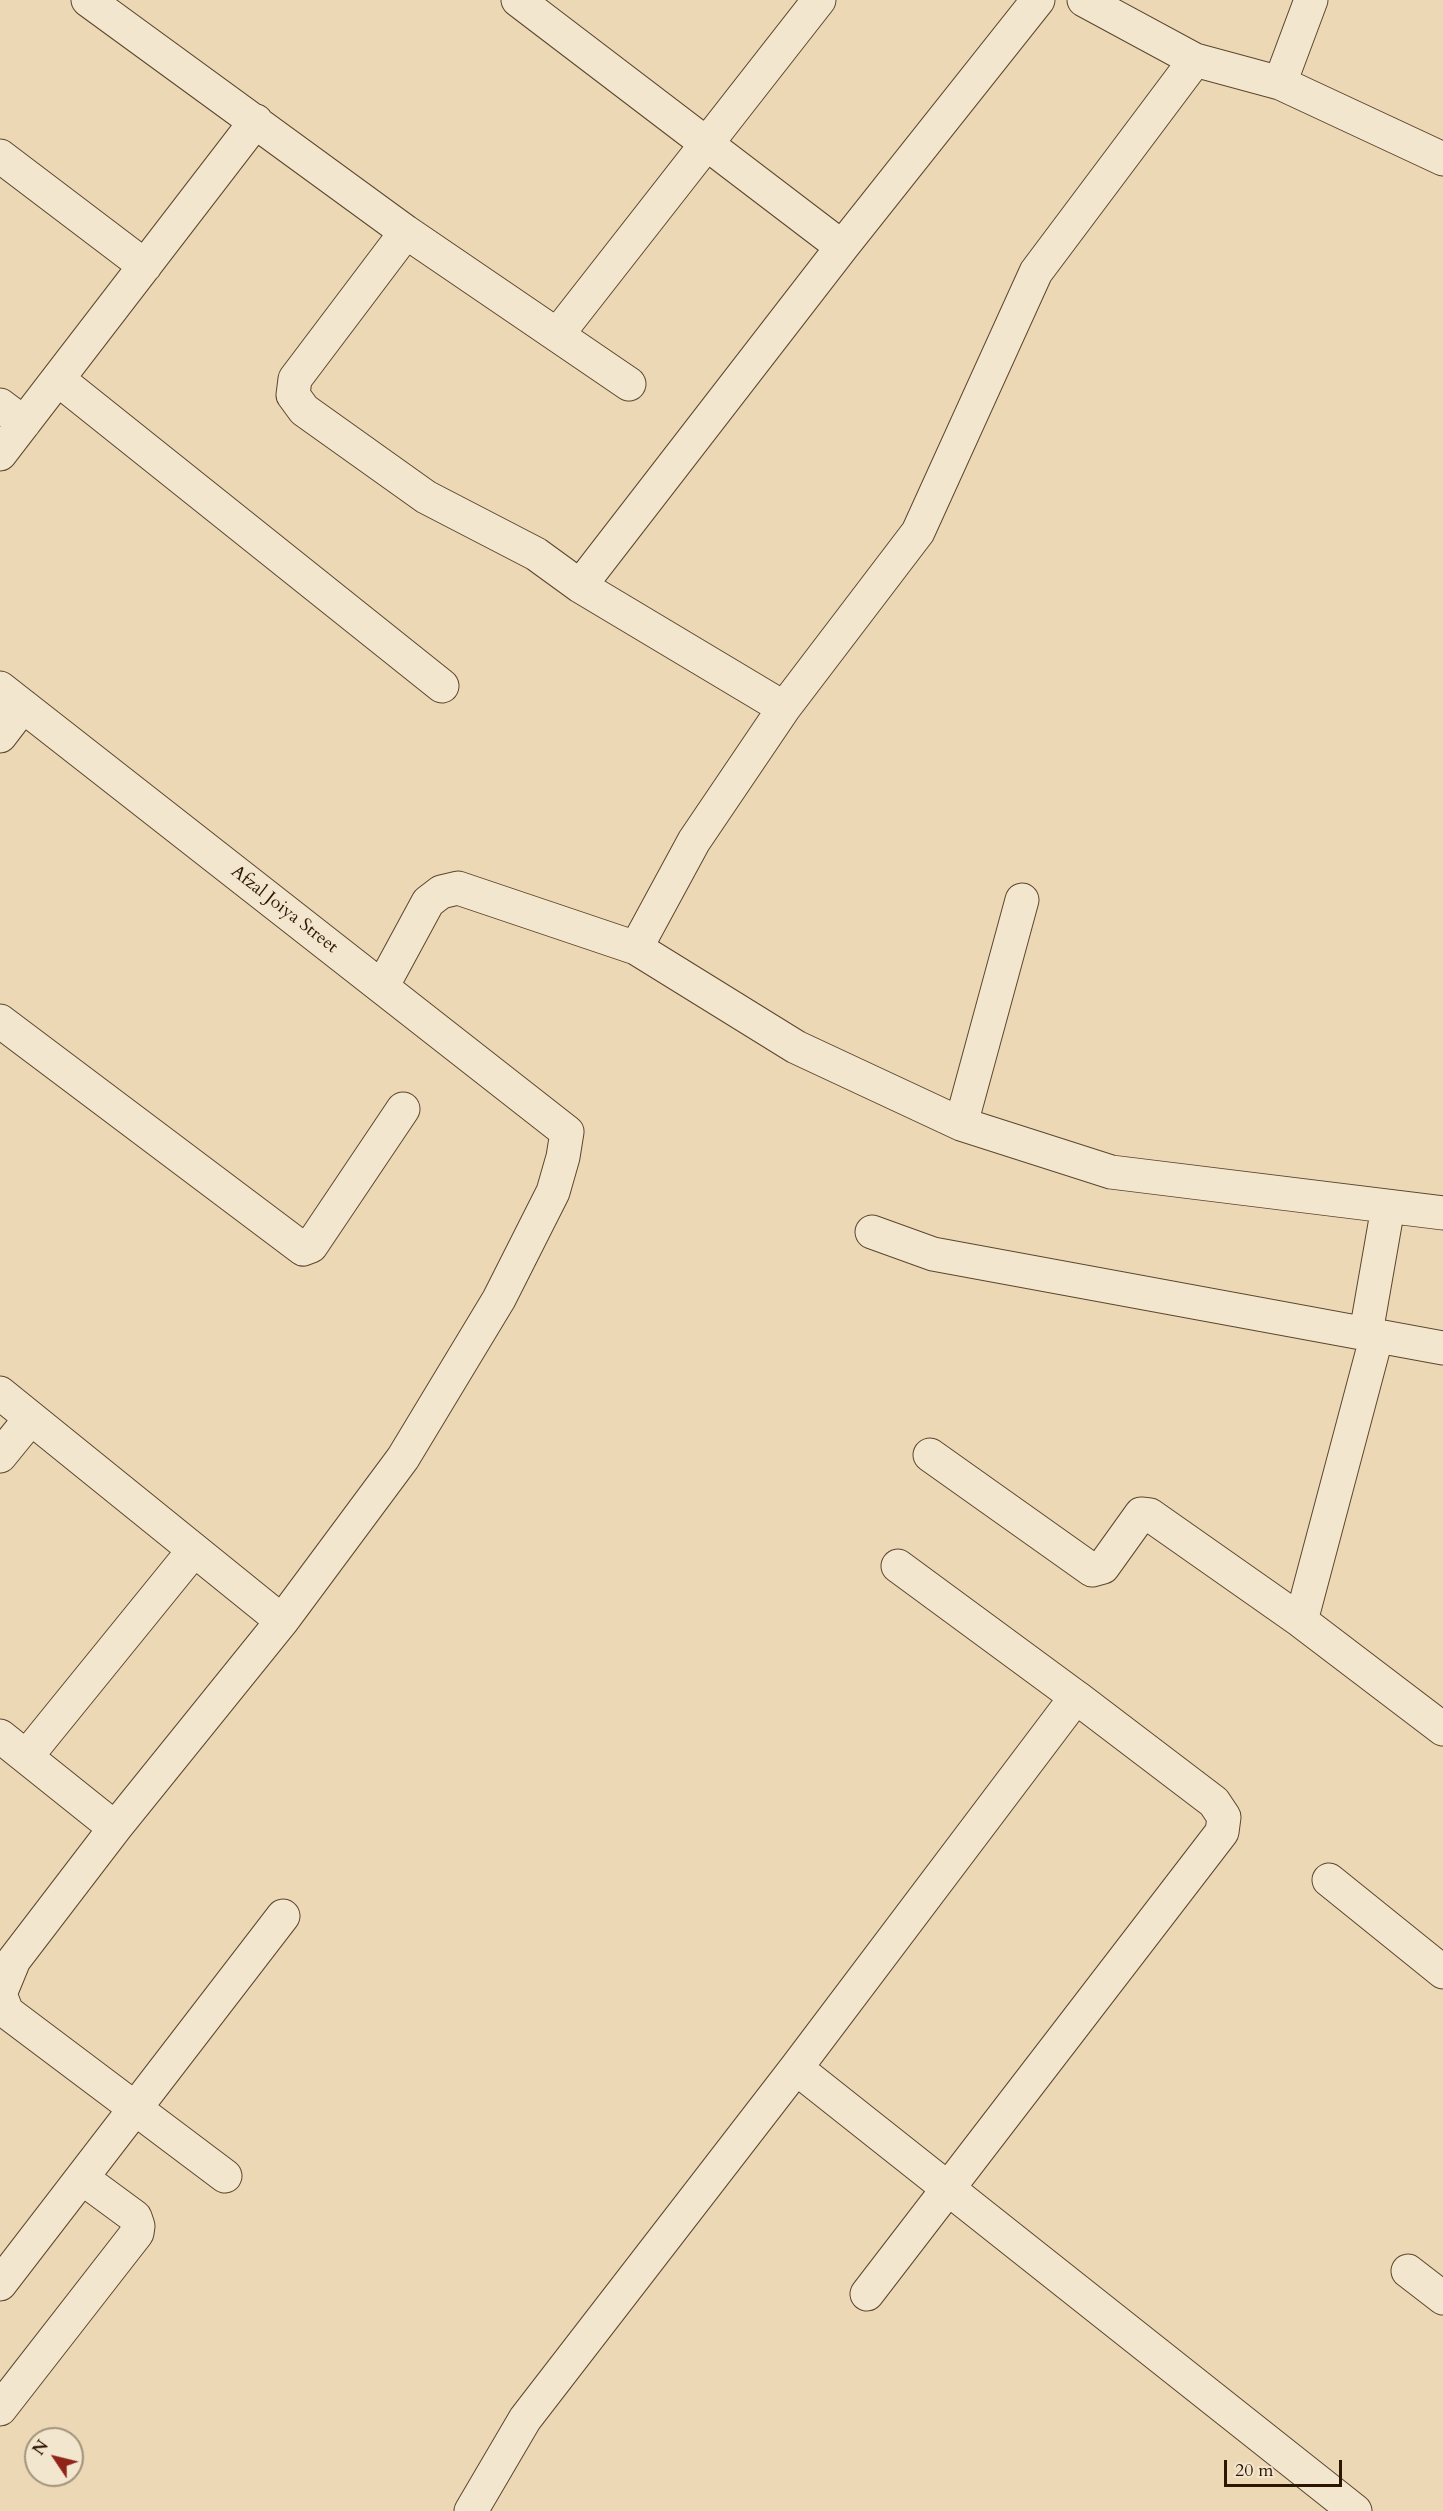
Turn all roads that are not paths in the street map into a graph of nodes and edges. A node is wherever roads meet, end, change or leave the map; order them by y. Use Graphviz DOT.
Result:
graph roads {
  1 [pos="88,0"];
  2 [pos="518,0"];
  3 [pos="819,0"];
  4 [pos="1038,0"];
  5 [pos="1084,0"];
  6 [pos="1311,0"];
  7 [pos="1195,60"];
  8 [pos="1280,82"];
  9 [pos="256,122"];
  10 [pos="707,144"];
  11 [pos="0,156"];
  12 [pos="1443,159"];
  13 [pos="406,232"];
  14 [pos="842,247"];
  15 [pos="145,266"];
  16 [pos="556,334"];
  17 [pos="58,380"];
  18 [pos="629,384"];
  19 [pos="12,414"];
  20 [pos="0,454"];
  21 [pos="580,586"];
  22 [pos="442,686"];
  23 [pos="12,697"];
  24 [pos="784,708"];
  25 [pos="0,736"];
  26 [pos="1022,900"];
  27 [pos="636,948"];
  28 [pos="382,987"];
  29 [pos="0,1021"];
  30 [pos="403,1109"];
  31 [pos="961,1124"];
  32 [pos="1388,1207"];
  33 [pos="1443,1213"];
  34 [pos="872,1232"];
  35 [pos="1371,1334"];
  36 [pos="1443,1348"];
  37 [pos="0,1392"];
  38 [pos="31,1418"];
  39 [pos="930,1455"];
  40 [pos="0,1456"];
  41 [pos="194,1550"];
  42 [pos="898,1566"];
  43 [pos="282,1621"];
  44 [pos="1301,1621"];
  45 [pos="1076,1697"];
  46 [pos="1443,1730"];
  47 [pos="0,1736"];
  48 [pos="26,1757"];
  49 [pos="115,1828"];
  50 [pos="1329,1880"];
  51 [pos="283,1917"];
  52 [pos="1443,1972"];
  53 [pos="796,2068"];
  54 [pos="135,2109"];
  55 [pos="225,2176"];
  56 [pos="82,2178"];
  57 [pos="947,2188"];
  58 [pos="1408,2271"];
  59 [pos="0,2284"];
  60 [pos="867,2294"];
  61 [pos="1443,2298"];
  62 [pos="0,2409"];
  63 [pos="471,2511"];
  64 [pos="1355,2511"];
  1 -- 9 [label="street"];
  2 -- 10 [label="street"];
  3 -- 10 [label="street"];
  4 -- 14 [label="street"];
  5 -- 7 [label="street"];
  6 -- 8 [label="street"];
  7 -- 8 [label="street"];
  7 -- 24 [label="street"];
  8 -- 12 [label="street"];
  9 -- 13 [label="street"];
  9 -- 15 [label="street"];
  10 -- 14 [label="street"];
  10 -- 16 [label="street"];
  11 -- 15 [label="street"];
  13 -- 16 [label="street"];
  13 -- 21 [label="street"];
  14 -- 21 [label="street"];
  15 -- 17 [label="street"];
  16 -- 18 [label="street"];
  17 -- 19 [label="street"];
  17 -- 22 [label="street"];
  19 -- 20 [label="street"];
  21 -- 24 [label="street"];
  23 -- 25 [label="street"];
  23 -- 28 [label="street, Afzal Joiya Street"];
  24 -- 27 [label="street"];
  26 -- 31 [label="street"];
  27 -- 28 [label="street"];
  27 -- 31 [label="street"];
  28 -- 43 [label="street, Afzal Joiya Street"];
  29 -- 30 [label="street"];
  31 -- 32 [label="street"];
  32 -- 33 [label="street"];
  32 -- 35 [label="street"];
  34 -- 35 [label="street"];
  35 -- 36 [label="street"];
  35 -- 44 [label="street"];
  37 -- 38 [label="street"];
  38 -- 40 [label="street"];
  38 -- 41 [label="street"];
  39 -- 44 [label="street"];
  41 -- 43 [label="street"];
  41 -- 48 [label="street"];
  42 -- 45 [label="street"];
  43 -- 49 [label="street"];
  44 -- 46 [label="street"];
  45 -- 53 [label="street"];
  45 -- 57 [label="street"];
  47 -- 48 [label="street"];
  48 -- 49 [label="street"];
  49 -- 54 [label="street"];
  50 -- 52 [label="street"];
  51 -- 54 [label="street"];
  53 -- 57 [label="street"];
  53 -- 63 [label="street"];
  54 -- 55 [label="street"];
  54 -- 56 [label="street"];
  56 -- 59 [label="street"];
  56 -- 62 [label="street"];
  57 -- 60 [label="street"];
  57 -- 64 [label="street"];
  58 -- 61 [label="street"];
}
